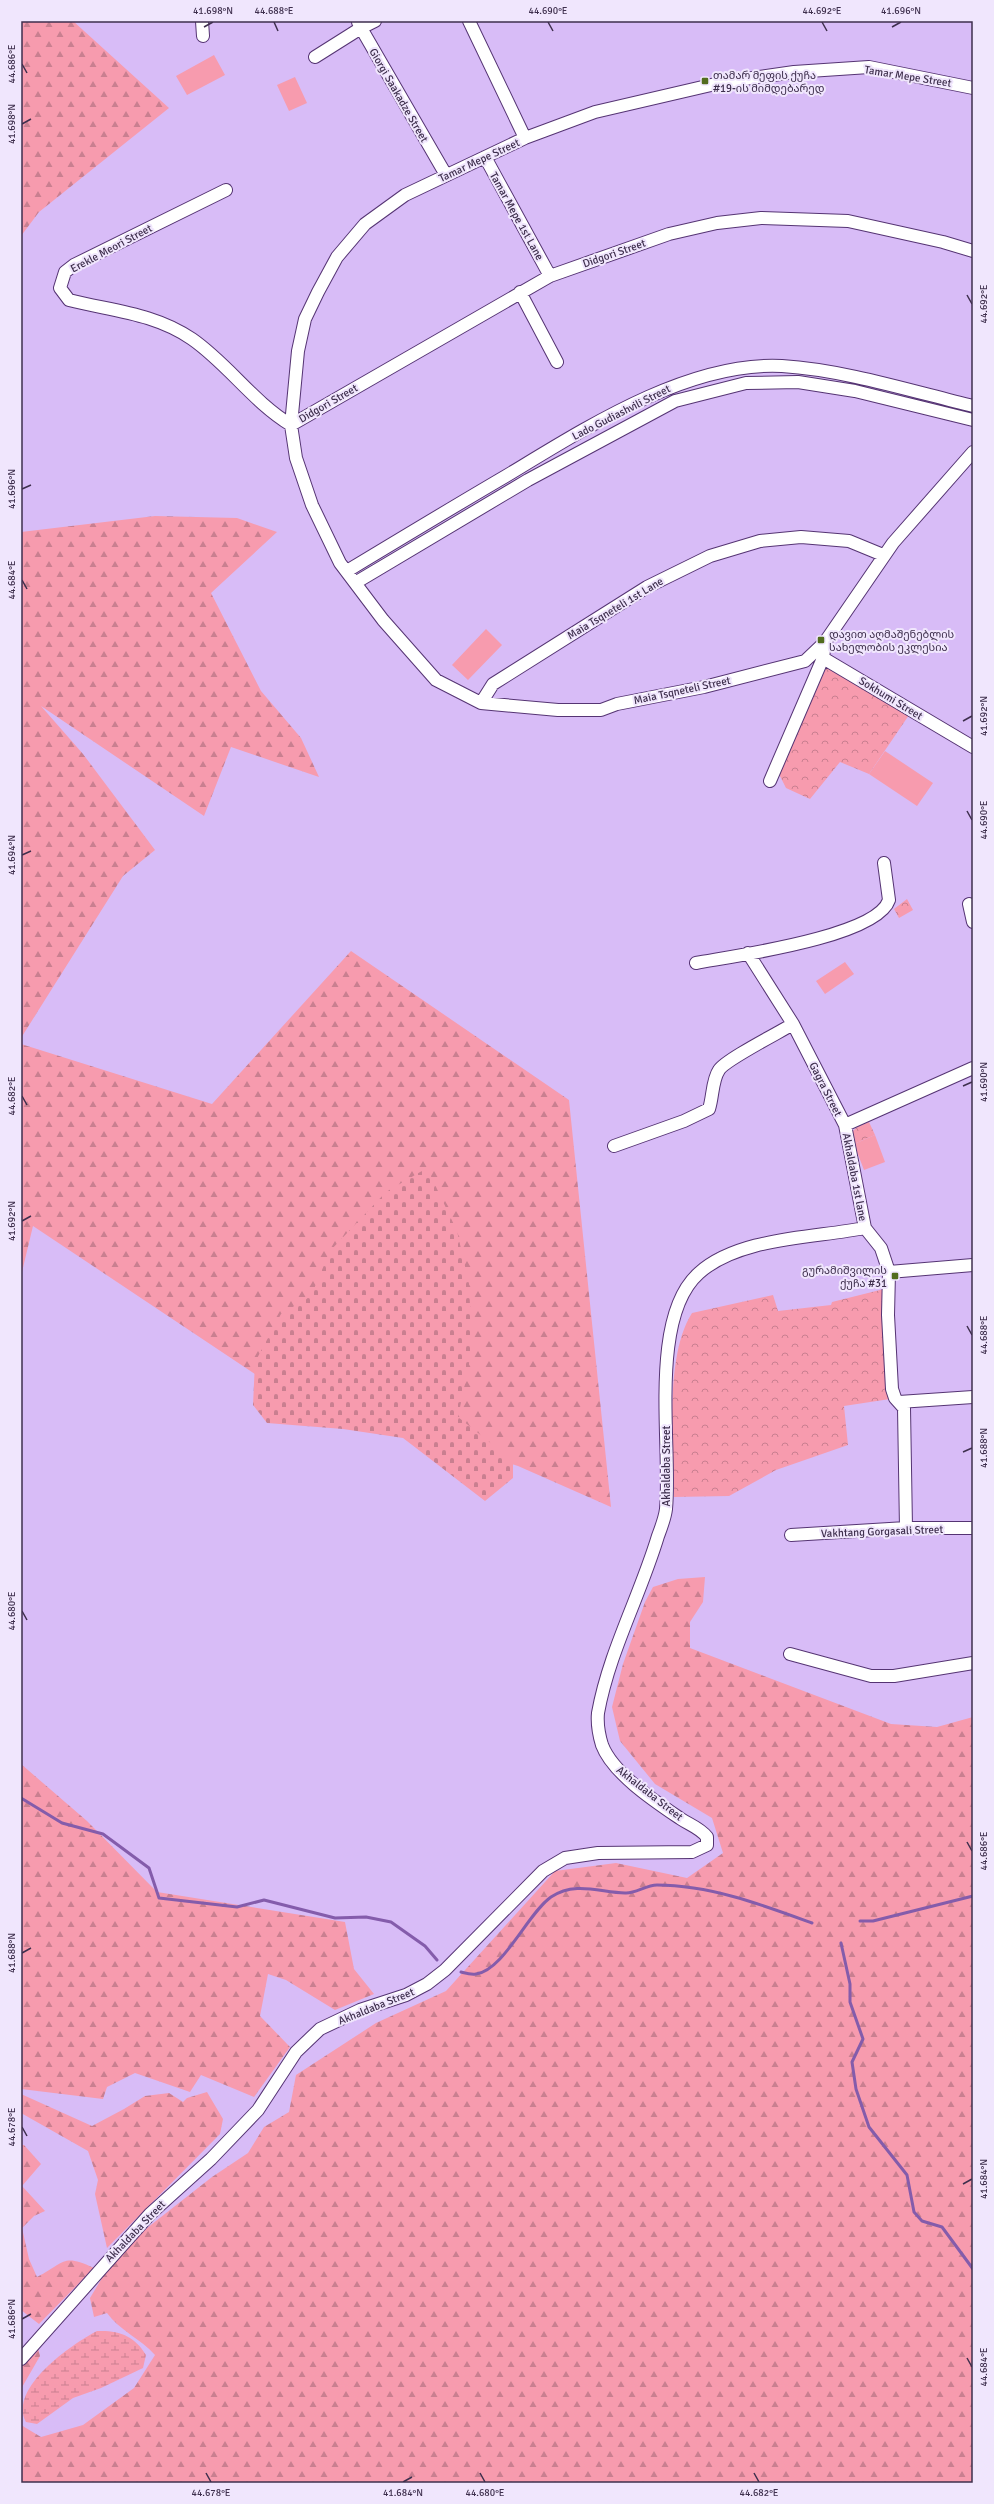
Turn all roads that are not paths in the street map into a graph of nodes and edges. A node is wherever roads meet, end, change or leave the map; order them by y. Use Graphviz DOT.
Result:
graph roads {
  1 [pos="202,21"];
  2 [pos="375,21"];
  3 [pos="469,21"];
  4 [pos="359,25"];
  5 [pos="203,36"];
  6 [pos="315,57"];
  7 [pos="973,88"];
  8 [pos="525,138"];
  9 [pos="485,157"];
  10 [pos="446,175"];
  11 [pos="226,190"];
  12 [pos="973,251"];
  13 [pos="550,276"];
  14 [pos="520,292"];
  15 [pos="556,362"];
  16 [pos="901,389"];
  17 [pos="652,396"];
  18 [pos="935,397"];
  19 [pos="897,402"];
  20 [pos="973,406"];
  21 [pos="659,409"];
  22 [pos="932,410"];
  23 [pos="973,420"];
  24 [pos="291,424"];
  25 [pos="973,452"];
  26 [pos="463,501"];
  27 [pos="471,515"];
  28 [pos="883,555"];
  29 [pos="347,571"];
  30 [pos="356,583"];
  31 [pos="825,642"];
  32 [pos="823,658"];
  33 [pos="481,703"];
  34 [pos="973,747"];
  35 [pos="770,781"];
  36 [pos="884,863"];
  37 [pos="969,904"];
  38 [pos="973,922"];
  39 [pos="748,953"];
  40 [pos="696,963"];
  41 [pos="793,1024"];
  42 [pos="973,1068"];
  43 [pos="845,1125"];
  44 [pos="614,1146"];
  45 [pos="865,1228"];
  46 [pos="973,1265"];
  47 [pos="889,1272"];
  48 [pos="973,1397"];
  49 [pos="898,1402"];
  50 [pos="906,1528"];
  51 [pos="973,1528"];
  52 [pos="791,1536"];
  53 [pos="790,1654"];
  54 [pos="973,1663"];
  55 [pos="21,2359"];
  1 -- 5 [label="street"];
  2 -- 4 [label="street"];
  3 -- 8 [label="street"];
  4 -- 6 [label="street"];
  4 -- 10 [label="street, Giorgi Saakadze Street"];
  7 -- 8 [label="street, Tamar Mepe Street"];
  8 -- 9 [label="street, Tamar Mepe Street"];
  9 -- 10 [label="street, Tamar Mepe Street"];
  9 -- 13 [label="street, Tamar Mepe 1st Lane"];
  10 -- 24 [label="street, Tamar Mepe Street"];
  11 -- 24 [label="street, Erekle Meori Street"];
  12 -- 13 [label="street, Didgori Street"];
  13 -- 14 [label="street, Didgori Street"];
  14 -- 15 [label="street"];
  14 -- 24 [label="street, Didgori Street"];
  16 -- 17 [label="street, Lado Gudiashvili Street"];
  16 -- 18 [label="street, Lado Gudiashvili Street"];
  16 -- 19 [label="street"];
  17 -- 21 [label="street"];
  17 -- 26 [label="street, Lado Gudiashvili Street"];
  18 -- 20 [label="street, Lado Gudiashvili Street"];
  18 -- 22 [label="street"];
  19 -- 21 [label="street, Lado Gudiashvili Street"];
  19 -- 22 [label="street, Lado Gudiashvili Street"];
  21 -- 27 [label="street, Lado Gudiashvili Street"];
  22 -- 23 [label="street, Lado Gudiashvili Street"];
  24 -- 29 [label="street, Tamar Mepe Street"];
  25 -- 28 [label="street, Maia Tsqneteli Street"];
  26 -- 27 [label="street"];
  26 -- 29 [label="street, Lado Gudiashvili Street"];
  27 -- 30 [label="street, Lado Gudiashvili Street"];
  28 -- 31 [label="street, Maia Tsqneteli Street"];
  28 -- 33 [label="street, Maia Tsqneteli 1st Lane"];
  29 -- 30 [label="street, Maia Tsqneteli Street"];
  30 -- 33 [label="street, Maia Tsqneteli Street"];
  31 -- 32 [label="street"];
  31 -- 33 [label="street, Maia Tsqneteli Street"];
  32 -- 34 [label="street, Sokhumi Street"];
  32 -- 35 [label="street"];
  36 -- 39 [label="street"];
  37 -- 38 [label="street"];
  39 -- 40 [label="street"];
  39 -- 41 [label="street, Gagra Street"];
  41 -- 43 [label="street, Gagra Street"];
  41 -- 44 [label="street"];
  42 -- 43 [label="street, Gagra Street"];
  43 -- 45 [label="street, Akhaldaba 1st lane"];
  45 -- 47 [label="street"];
  45 -- 55 [label="street, Akhaldaba Street"];
  46 -- 47 [label="street"];
  47 -- 49 [label="street"];
  48 -- 49 [label="street"];
  49 -- 50 [label="street"];
  50 -- 51 [label="street, Vakhtang Gorgasali Street"];
  50 -- 52 [label="street, Vakhtang Gorgasali Street"];
  53 -- 54 [label="street"];
}
